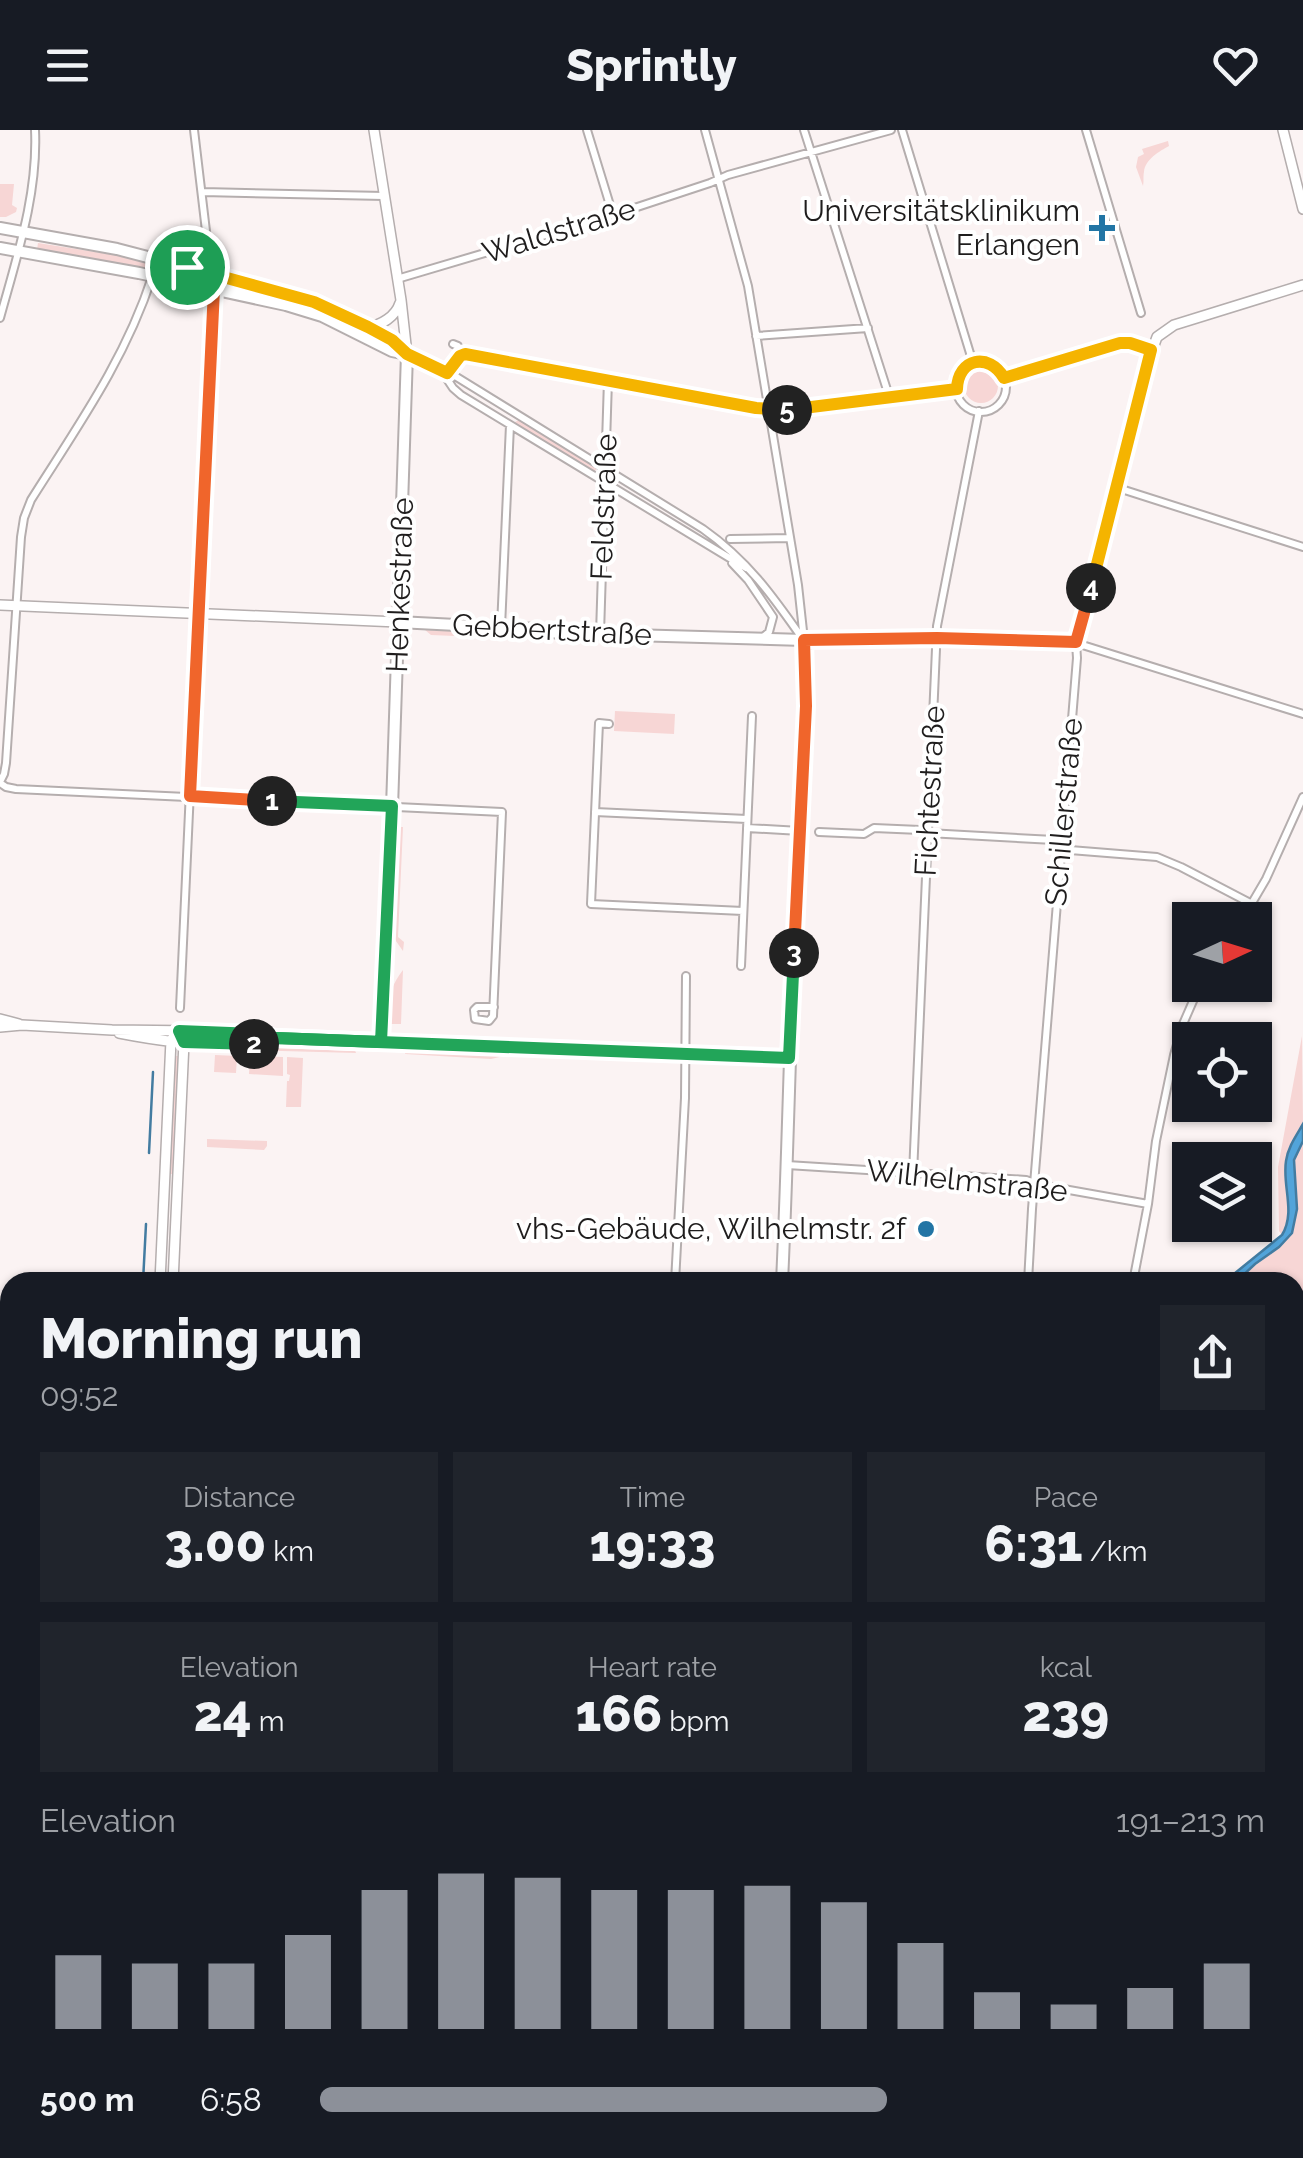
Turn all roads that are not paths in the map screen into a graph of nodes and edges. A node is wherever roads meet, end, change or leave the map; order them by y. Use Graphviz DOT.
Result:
graph roads {
  1 [pos="36,130"];
  2 [pos="194,130"];
  3 [pos="374,130"];
  4 [pos="587,130"];
  5 [pos="705,130"];
  6 [pos="804,130"];
  7 [pos="891,130"];
  8 [pos="902,130"];
  9 [pos="1086,130"];
  10 [pos="1282,130"];
  11 [pos="810,152"];
  12 [pos="720,179"];
  13 [pos="202,192"];
  14 [pos="384,196"];
  15 [pos="1303,210"];
  16 [pos="613,215"];
  17 [pos="0,228"];
  18 [pos="23,232"];
  19 [pos="0,248"];
  20 [pos="18,252"];
  21 [pos="187,267"];
  22 [pos="211,274"];
  23 [pos="152,276"];
  24 [pos="398,279"];
  25 [pos="183,282"];
  26 [pos="1303,285"];
  27 [pos="214,289"];
  28 [pos="401,300"];
  29 [pos="1141,314"];
  30 [pos="0,318"];
  31 [pos="368,327"];
  32 [pos="868,328"];
  33 [pos="756,336"];
  34 [pos="453,344"];
  35 [pos="1151,350"];
  36 [pos="407,354"];
  37 [pos="461,355"];
  38 [pos="973,363"];
  39 [pos="445,372"];
  40 [pos="1004,378"];
  41 [pos="608,380"];
  42 [pos="957,389"];
  43 [pos="889,396"];
  44 [pos="767,410"];
  45 [pos="978,411"];
  46 [pos="510,425"];
  47 [pos="604,468"];
  48 [pos="604,482"];
  49 [pos="1116,487"];
  50 [pos="714,537"];
  51 [pos="790,538"];
  52 [pos="730,539"];
  53 [pos="708,544"];
  54 [pos="1303,547"];
  55 [pos="724,556"];
  56 [pos="753,572"];
  57 [pos="0,605"];
  58 [pos="16,606"];
  59 [pos="198,612"];
  60 [pos="398,622"];
  61 [pos="501,627"];
  62 [pos="600,634"];
  63 [pos="761,638"];
  64 [pos="937,638"];
  65 [pos="804,640"];
  66 [pos="1076,642"];
  67 [pos="1303,714"];
  68 [pos="752,716"];
  69 [pos="609,724"];
  70 [pos="0,782"];
  71 [pos="190,796"];
  72 [pos="1303,797"];
  73 [pos="392,806"];
  74 [pos="595,812"];
  75 [pos="747,824"];
  76 [pos="800,830"];
  77 [pos="820,832"];
  78 [pos="928,832"];
  79 [pos="1061,844"];
  80 [pos="1248,902"];
  81 [pos="1253,902"];
  82 [pos="743,911"];
  83 [pos="741,966"];
  84 [pos="686,976"];
  85 [pos="1193,1002"];
  86 [pos="494,1007"];
  87 [pos="180,1008"];
  88 [pos="0,1020"];
  89 [pos="22,1025"];
  90 [pos="0,1027"];
  91 [pos="112,1030"];
  92 [pos="179,1031"];
  93 [pos="276,1038"];
  94 [pos="172,1040"];
  95 [pos="184,1042"];
  96 [pos="381,1042"];
  97 [pos="685,1054"];
  98 [pos="789,1058"];
  99 [pos="786,1165"];
  100 [pos="913,1174"];
  101 [pos="1034,1183"];
  102 [pos="164,1190"];
  103 [pos="178,1191"];
  104 [pos="1148,1204"];
  105 [pos="160,1272"];
  106 [pos="174,1272"];
  107 [pos="676,1272"];
  108 [pos="782,1272"];
  109 [pos="1029,1272"];
  110 [pos="1134,1272"];
  1 -- 18 [label="street"];
  2 -- 13 [label="street"];
  3 -- 14 [label="street, Henkestraße"];
  4 -- 16 [label="street"];
  5 -- 12 [label="street"];
  6 -- 11 [label="street"];
  7 -- 11 [label="street, Waldstraße"];
  8 -- 38 [label="street"];
  9 -- 29 [label="street"];
  10 -- 15 [label="street"];
  11 -- 12 [label="street, Waldstraße"];
  11 -- 32 [label="street"];
  12 -- 16 [label="street, Waldstraße"];
  12 -- 33 [label="street"];
  13 -- 14 [label="street"];
  13 -- 22 [label="street"];
  14 -- 24 [label="street, Henkestraße"];
  16 -- 24 [label="street, Waldstraße"];
  17 -- 18 [label="main road"];
  18 -- 20 [label="street"];
  18 -- 21 [label="main road"];
  19 -- 20 [label="main road"];
  20 -- 23 [label="main road"];
  20 -- 30 [label="street"];
  21 -- 22 [label="main road"];
  21 -- 25 [label="main road"];
  22 -- 31 [label="main road"];
  23 -- 25 [label="main road"];
  23 -- 58 [label="street"];
  24 -- 28 [label="street, Henkestraße"];
  25 -- 27 [label="main road"];
  26 -- 35 [label="street"];
  27 -- 36 [label="main road"];
  27 -- 59 [label="street"];
  28 -- 31 [label="street"];
  28 -- 36 [label="street, Henkestraße"];
  31 -- 36 [label="main road"];
  32 -- 33 [label="street"];
  32 -- 43 [label="street"];
  33 -- 44 [label="street"];
  34 -- 37 [label="street"];
  35 -- 40 [label="street"];
  35 -- 49 [label="street, Schillerstraße"];
  36 -- 39 [label="street"];
  36 -- 60 [label="main road, Henkestraße"];
  37 -- 39 [label="street"];
  37 -- 41 [label="street"];
  38 -- 40 [label="street"];
  38 -- 42 [label="street"];
  39 -- 46 [label="street"];
  39 -- 47 [label="street"];
  40 -- 45 [label="street"];
  41 -- 44 [label="street"];
  41 -- 47 [label="street, Feldstraße"];
  42 -- 43 [label="street"];
  42 -- 45 [label="street"];
  43 -- 44 [label="street"];
  44 -- 51 [label="street"];
  45 -- 64 [label="street, Fichtestraße"];
  46 -- 48 [label="street"];
  46 -- 61 [label="street"];
  47 -- 48 [label="street, Feldstraße"];
  47 -- 50 [label="street"];
  48 -- 53 [label="street"];
  48 -- 62 [label="street, Feldstraße"];
  49 -- 54 [label="street"];
  49 -- 66 [label="street, Schillerstraße"];
  50 -- 53 [label="street"];
  50 -- 56 [label="street"];
  51 -- 52 [label="street"];
  51 -- 65 [label="street"];
  53 -- 55 [label="street"];
  55 -- 56 [label="street"];
  55 -- 63 [label="street"];
  56 -- 65 [label="street"];
  57 -- 58 [label="street, Gebbertstraße"];
  58 -- 59 [label="street, Gebbertstraße"];
  58 -- 70 [label="street"];
  59 -- 60 [label="street, Gebbertstraße"];
  59 -- 71 [label="street"];
  60 -- 61 [label="main road, Gebbertstraße"];
  60 -- 73 [label="main road, Henkestraße"];
  61 -- 62 [label="main road, Gebbertstraße"];
  62 -- 63 [label="main road, Gebbertstraße"];
  63 -- 65 [label="main road, Gebbertstraße"];
  64 -- 65 [label="street"];
  64 -- 66 [label="street"];
  64 -- 78 [label="street, Fichtestraße"];
  65 -- 76 [label="main road"];
  66 -- 67 [label="street"];
  66 -- 79 [label="street, Schillerstraße"];
  68 -- 75 [label="street"];
  69 -- 74 [label="street"];
  70 -- 71 [label="street"];
  71 -- 73 [label="street"];
  71 -- 87 [label="street"];
  72 -- 81 [label="street"];
  73 -- 86 [label="street"];
  73 -- 96 [label="main road, Henkestraße"];
  74 -- 75 [label="street"];
  74 -- 82 [label="street"];
  75 -- 76 [label="street"];
  75 -- 82 [label="street"];
  76 -- 98 [label="main road"];
  77 -- 78 [label="street"];
  78 -- 79 [label="street"];
  78 -- 100 [label="street, Fichtestraße"];
  79 -- 80 [label="street"];
  79 -- 101 [label="street, Schillerstraße"];
  82 -- 83 [label="street"];
  84 -- 97 [label="street"];
  85 -- 104 [label="street"];
  88 -- 89 [label="street"];
  89 -- 90 [label="street"];
  89 -- 91 [label="street"];
  91 -- 92 [label="street"];
  91 -- 94 [label="street"];
  92 -- 93 [label="street"];
  92 -- 94 [label="street"];
  92 -- 95 [label="street"];
  93 -- 95 [label="street"];
  93 -- 96 [label="street"];
  94 -- 95 [label="street"];
  94 -- 102 [label="street"];
  95 -- 103 [label="street"];
  96 -- 97 [label="main road"];
  97 -- 98 [label="main road"];
  97 -- 107 [label="street"];
  98 -- 99 [label="main road"];
  99 -- 100 [label="street, Wilhelmstraße"];
  99 -- 108 [label="main road"];
  100 -- 101 [label="street, Wilhelmstraße"];
  101 -- 104 [label="street, Wilhelmstraße"];
  101 -- 109 [label="street, Schillerstraße"];
  102 -- 103 [label="street"];
  102 -- 105 [label="street"];
  103 -- 106 [label="street"];
  104 -- 110 [label="street"];
}
